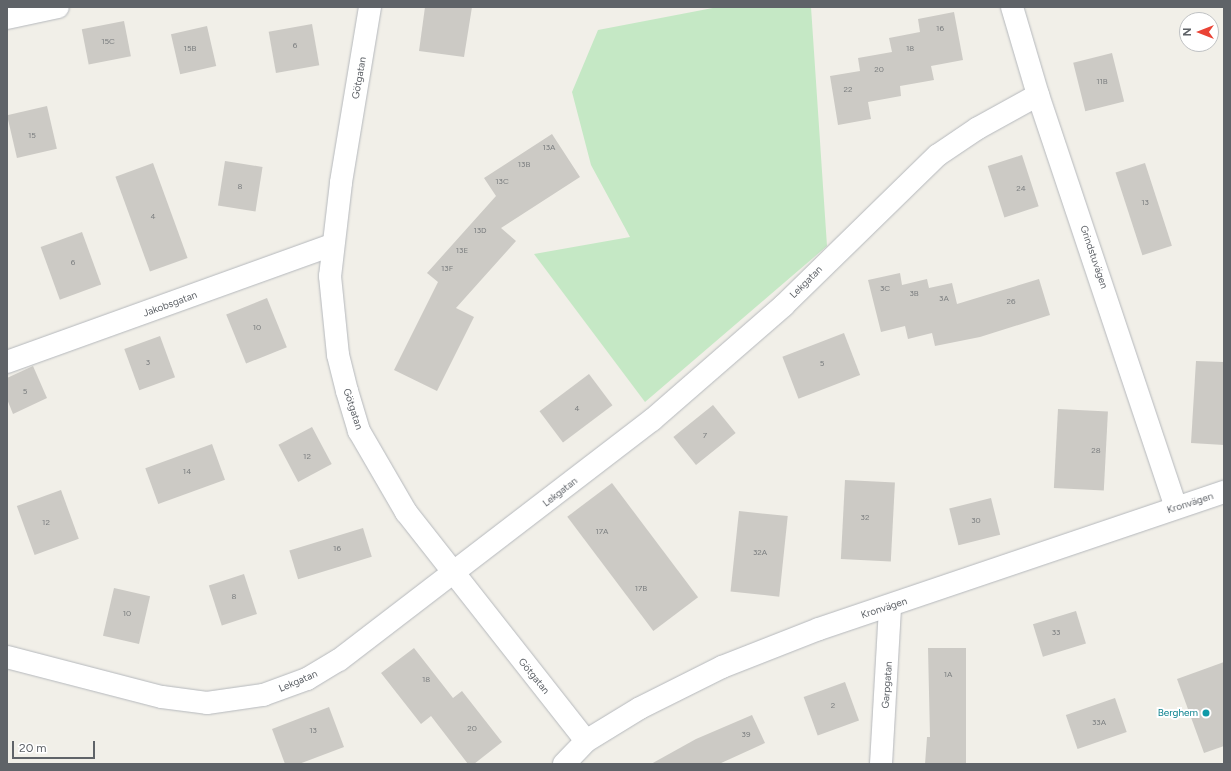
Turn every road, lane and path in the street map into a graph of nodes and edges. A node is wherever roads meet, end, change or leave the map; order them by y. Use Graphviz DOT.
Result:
graph roads {
  1 [pos="58,7"];
  2 [pos="370,7"];
  3 [pos="1012,7"];
  4 [pos="7,18"];
  5 [pos="1038,95"];
  6 [pos="332,245"];
  7 [pos="7,362"];
  8 [pos="1224,492"];
  9 [pos="1176,508"];
  10 [pos="452,573"];
  11 [pos="890,606"];
  12 [pos="7,657"];
  13 [pos="586,742"];
  14 [pos="564,764"];
  15 [pos="881,764"];
  1 -- 4 [label="street"];
  2 -- 6 [label="street, Götgatan"];
  3 -- 5 [label="street, Grindstuvägen"];
  5 -- 9 [label="street, Grindstuvägen"];
  5 -- 10 [label="street, Lekgatan"];
  6 -- 7 [label="street, Jakobsgatan"];
  6 -- 10 [label="street, Götgatan"];
  8 -- 9 [label="street, Kronvägen"];
  9 -- 11 [label="street, Kronvägen"];
  10 -- 12 [label="street, Lekgatan"];
  10 -- 13 [label="street, Götgatan"];
  11 -- 13 [label="street, Kronvägen"];
  11 -- 15 [label="street, Garpgatan"];
  13 -- 14 [label="street, Kronvägen"];
}
